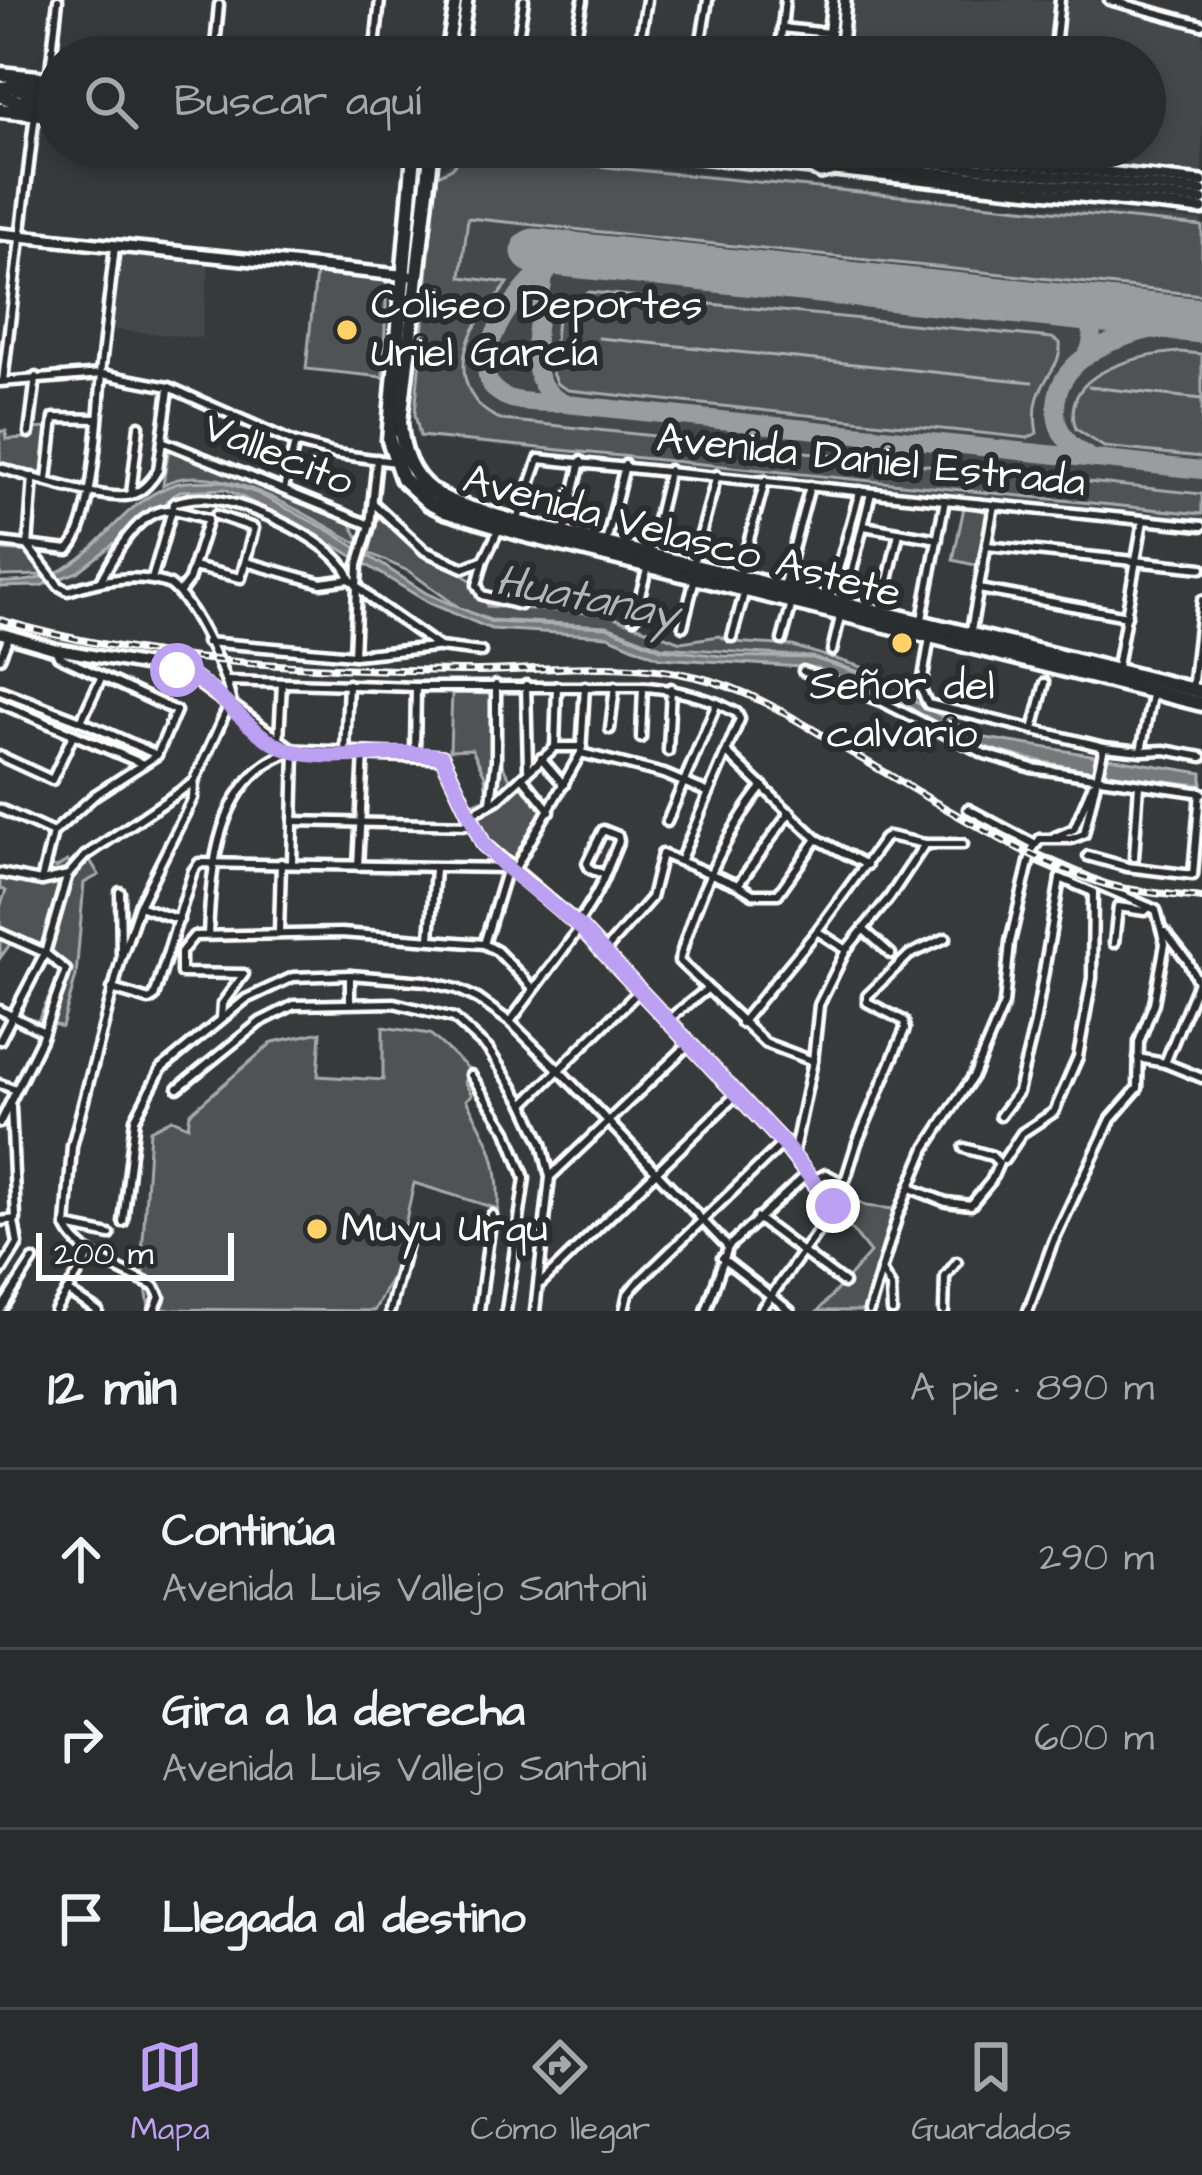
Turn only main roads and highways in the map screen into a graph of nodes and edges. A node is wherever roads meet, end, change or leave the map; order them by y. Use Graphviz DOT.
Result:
graph roads {
  1 [pos="455,0"];
  2 [pos="467,0"];
  3 [pos="833,0"];
  4 [pos="845,0"];
  5 [pos="843,24"];
  6 [pos="829,28"];
  7 [pos="449,36"];
  8 [pos="462,36"];
  9 [pos="828,36"];
  10 [pos="842,36"];
  11 [pos="36,83"];
  12 [pos="1,89"];
  13 [pos="36,95"];
  14 [pos="36,105"];
  15 [pos="0,110"];
  16 [pos="36,114"];
  17 [pos="410,168"];
  18 [pos="433,168"];
  19 [pos="894,168"];
  20 [pos="937,168"];
  21 [pos="1009,168"];
  22 [pos="1061,168"];
  23 [pos="1089,171"];
  24 [pos="996,174"];
  25 [pos="1111,186"];
  26 [pos="1202,186"];
  27 [pos="1016,190"];
  28 [pos="1086,198"];
  29 [pos="1202,200"];
  30 [pos="1202,209"];
  31 [pos="0,234"];
  32 [pos="410,276"];
  33 [pos="401,462"];
  34 [pos="516,526"];
  35 [pos="648,560"];
  36 [pos="693,573"];
  37 [pos="838,605"];
  38 [pos="4,634"];
  39 [pos="969,640"];
  40 [pos="1154,686"];
  41 [pos="1197,691"];
  42 [pos="1202,704"];
  43 [pos="834,1210"];
  1 -- 7 [label="main road"];
  2 -- 8 [label="main road"];
  3 -- 6 [label="main road"];
  4 -- 5 [label="main road"];
  5 -- 6 [label="main road"];
  5 -- 10 [label="main road"];
  6 -- 9 [label="main road"];
  11 -- 12 [label="highway"];
  12 -- 13 [label="main road"];
  12 -- 14 [label="highway"];
  15 -- 16 [label="highway"];
  17 -- 32 [label="highway, Avenida Velasco Astete"];
  18 -- 32 [label="highway, Avenida Velasco Astete"];
  19 -- 27 [label="main road"];
  20 -- 24 [label="main road"];
  21 -- 24 [label="main road"];
  22 -- 23 [label="main road"];
  23 -- 25 [label="main road"];
  23 -- 26 [label="main road"];
  24 -- 25 [label="main road"];
  24 -- 27 [label="main road"];
  25 -- 26 [label="main road"];
  25 -- 28 [label="main road"];
  25 -- 29 [label="main road"];
  27 -- 28 [label="main road"];
  28 -- 30 [label="main road"];
  31 -- 32 [label="main road"];
  32 -- 33 [label="highway, Avenida Velasco Astete"];
  33 -- 34 [label="highway, Avenida Velasco Astete"];
  33 -- 34 [label="highway, Avenida Velasco Astete"];
  34 -- 35 [label="highway, Avenida Velasco Astete"];
  34 -- 35 [label="highway, Avenida Velasco Astete"];
  35 -- 36 [label="highway, Avenida Velasco Astete"];
  36 -- 37 [label="highway, Avenida Velasco Astete"];
  36 -- 37 [label="highway, Avenida Velasco Astete"];
  37 -- 39 [label="highway, Avenida Velasco Astete"];
  37 -- 39 [label="highway, Avenida Velasco Astete"];
  38 -- 43 [label="main road"];
  39 -- 40 [label="highway, Avenida Velasco Astete"];
  39 -- 40 [label="highway, Avenida Velasco Astete"];
  40 -- 41 [label="highway, Avenida Velasco Astete"];
  40 -- 42 [label="highway, Avenida Velasco Astete"];
}
